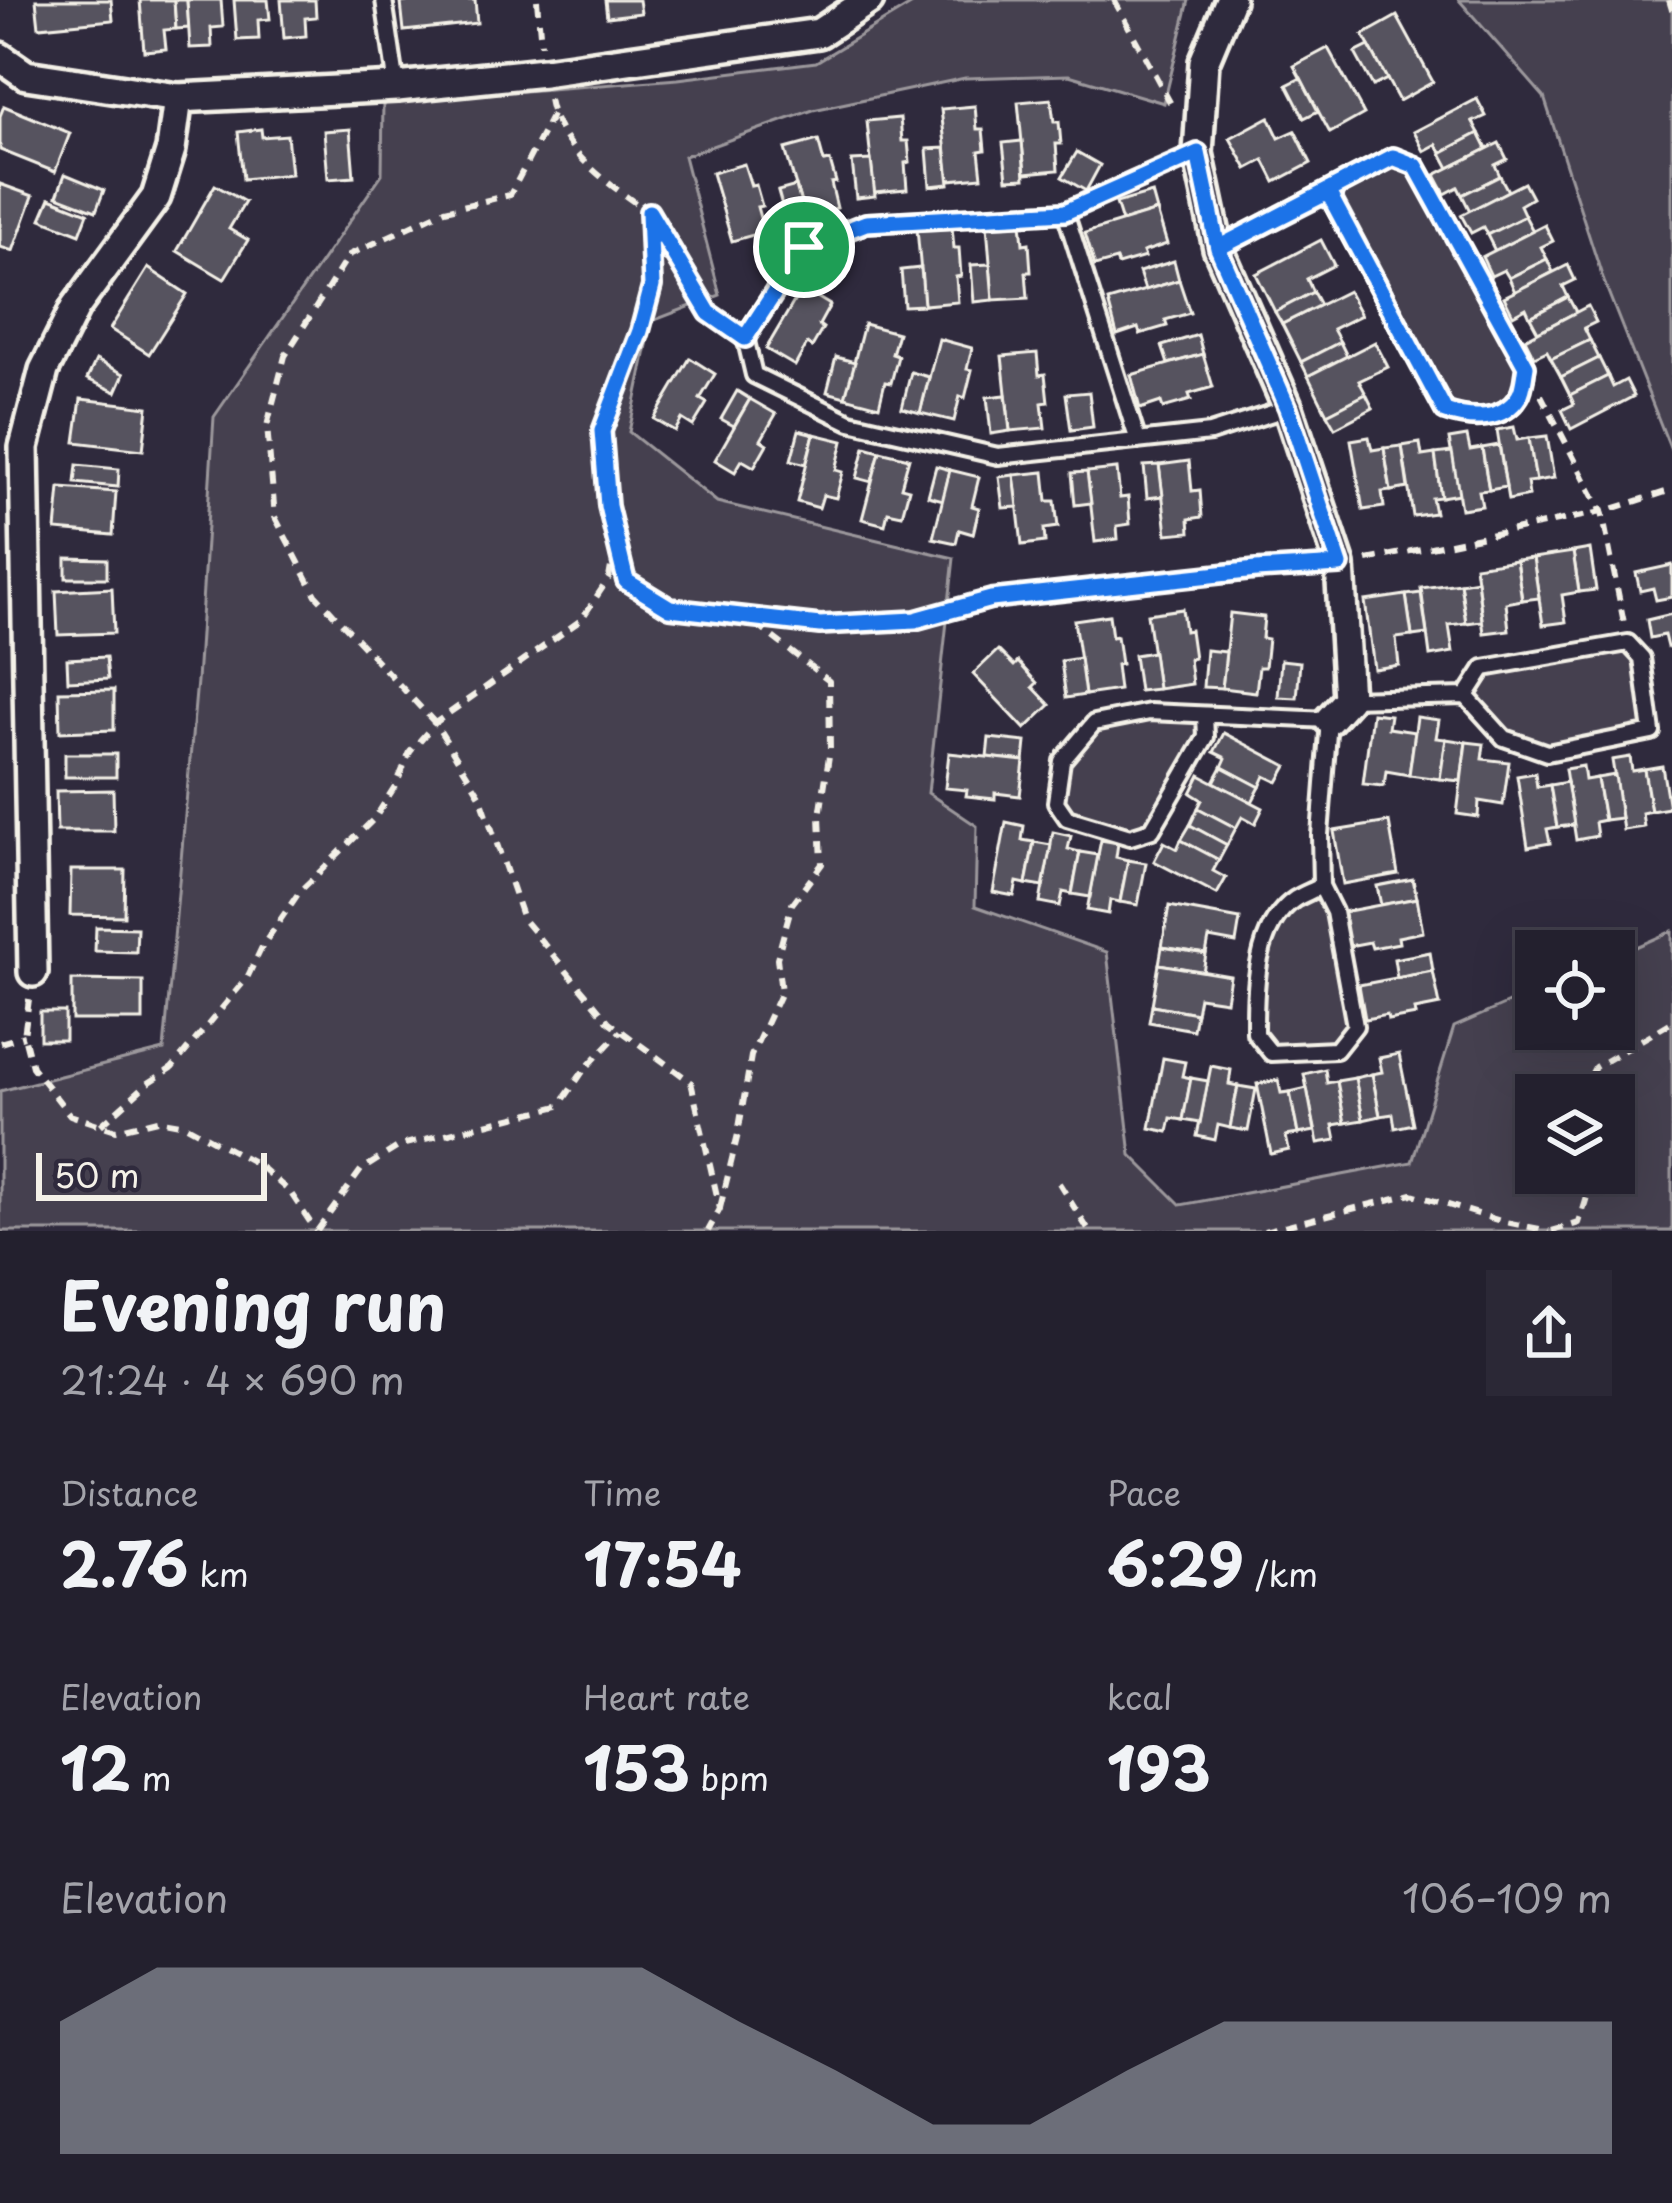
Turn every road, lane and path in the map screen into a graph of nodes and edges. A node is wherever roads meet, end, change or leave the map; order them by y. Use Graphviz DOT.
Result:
graph roads {
  1 [pos="384,0"];
  2 [pos="538,0"];
  3 [pos="869,0"];
  4 [pos="1114,0"];
  5 [pos="1229,0"];
  6 [pos="1669,0"];
  7 [pos="1672,10"];
  8 [pos="0,57"];
  9 [pos="544,72"];
  10 [pos="397,87"];
  11 [pos="178,98"];
  12 [pos="552,115"];
  13 [pos="1198,153"];
  14 [pos="1328,192"];
  15 [pos="649,212"];
  16 [pos="1065,212"];
  17 [pos="1218,248"];
  18 [pos="745,338"];
  19 [pos="1526,366"];
  20 [pos="1288,408"];
  21 [pos="1138,440"];
  22 [pos="1672,490"];
  23 [pos="1602,512"];
  24 [pos="616,540"];
  25 [pos="1340,565"];
  26 [pos="749,619"];
  27 [pos="1628,643"];
  28 [pos="1466,697"];
  29 [pos="1338,710"];
  30 [pos="1205,715"];
  31 [pos="435,723"];
  32 [pos="1321,886"];
  33 [pos="33,972"];
  34 [pos="1672,1022"];
  35 [pos="621,1030"];
  36 [pos="24,1036"];
  37 [pos="0,1043"];
  38 [pos="1591,1074"];
  39 [pos="101,1125"];
  40 [pos="1059,1183"];
  41 [pos="1587,1194"];
  42 [pos="720,1209"];
  43 [pos="316,1231"];
  44 [pos="708,1231"];
  45 [pos="1089,1231"];
  46 [pos="1264,1231"];
  47 [pos="1550,1231"];
  1 -- 10 [label="lane"];
  2 -- 9 [label="path"];
  3 -- 9 [label="street"];
  4 -- 13 [label="path"];
  5 -- 13 [label="street"];
  6 -- 7 [label="path"];
  8 -- 11 [label="street"];
  9 -- 10 [label="street"];
  9 -- 12 [label="path"];
  10 -- 11 [label="street"];
  11 -- 33 [label="street"];
  12 -- 15 [label="path"];
  12 -- 31 [label="path"];
  13 -- 16 [label="path"];
  13 -- 17 [label="street"];
  14 -- 17 [label="lane"];
  14 -- 19 [label="lane"];
  14 -- 19 [label="lane"];
  15 -- 18 [label="path"];
  15 -- 24 [label="path"];
  16 -- 18 [label="lane"];
  16 -- 21 [label="lane"];
  17 -- 20 [label="street"];
  18 -- 21 [label="lane"];
  19 -- 23 [label="path"];
  20 -- 21 [label="lane"];
  20 -- 25 [label="street"];
  22 -- 23 [label="path"];
  23 -- 25 [label="path"];
  23 -- 27 [label="path"];
  24 -- 26 [label="path"];
  24 -- 31 [label="path"];
  25 -- 26 [label="path"];
  25 -- 29 [label="street"];
  26 -- 42 [label="path"];
  27 -- 28 [label="lane"];
  27 -- 28 [label="lane"];
  28 -- 29 [label="lane"];
  29 -- 30 [label="lane"];
  29 -- 32 [label="lane"];
  30 -- 30 [label="lane"];
  31 -- 35 [label="path"];
  31 -- 39 [label="path"];
  32 -- 32 [label="lane"];
  33 -- 36 [label="path"];
  34 -- 38 [label="path"];
  35 -- 42 [label="path"];
  35 -- 43 [label="path"];
  36 -- 37 [label="path"];
  36 -- 39 [label="path"];
  39 -- 43 [label="path"];
  40 -- 45 [label="path"];
  41 -- 47 [label="path"];
  42 -- 44 [label="path"];
  46 -- 47 [label="path"];
}
